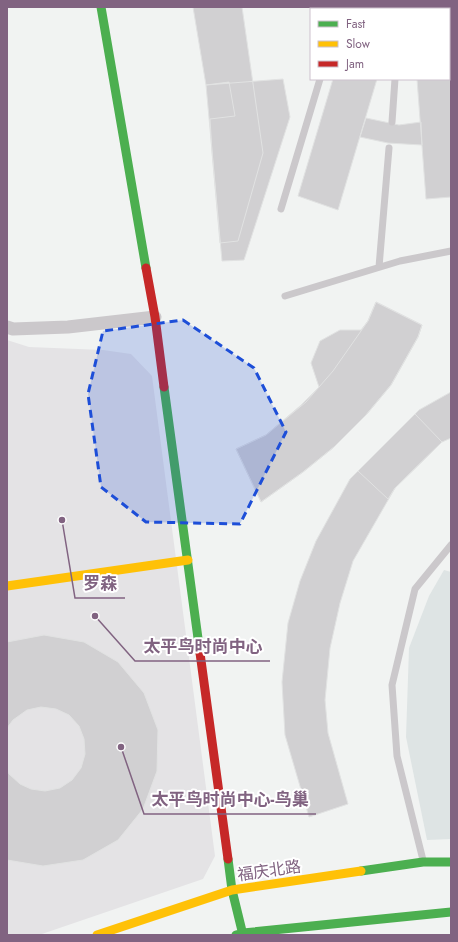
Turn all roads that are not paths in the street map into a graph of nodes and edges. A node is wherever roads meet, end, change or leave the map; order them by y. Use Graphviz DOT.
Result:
graph roads {
  1 [pos="101,7"];
  2 [pos="320,80"];
  3 [pos="395,80"];
  4 [pos="392,122"];
  5 [pos="389,148"];
  6 [pos="281,209"];
  7 [pos="451,251"];
  8 [pos="379,267"];
  9 [pos="285,296"];
  10 [pos="155,317"];
  11 [pos="7,327"];
  12 [pos="451,545"];
  13 [pos="188,560"];
  14 [pos="7,586"];
  15 [pos="423,862"];
  16 [pos="451,862"];
  17 [pos="232,890"];
  18 [pos="451,912"];
  19 [pos="241,934"];
  20 [pos="97,935"];
  1 -- 10 [label="street"];
  2 -- 6 [label="lane"];
  3 -- 4 [label="lane"];
  5 -- 8 [label="lane"];
  7 -- 8 [label="lane"];
  8 -- 9 [label="lane"];
  10 -- 11 [label="street"];
  10 -- 13 [label="street"];
  12 -- 15 [label="lane"];
  13 -- 14 [label="street"];
  13 -- 17 [label="street"];
  15 -- 16 [label="street, 福庆北路"];
  15 -- 17 [label="street, 福庆北路"];
  17 -- 19 [label="street"];
  17 -- 20 [label="street, 福庆北路"];
  18 -- 19 [label="street"];
}
